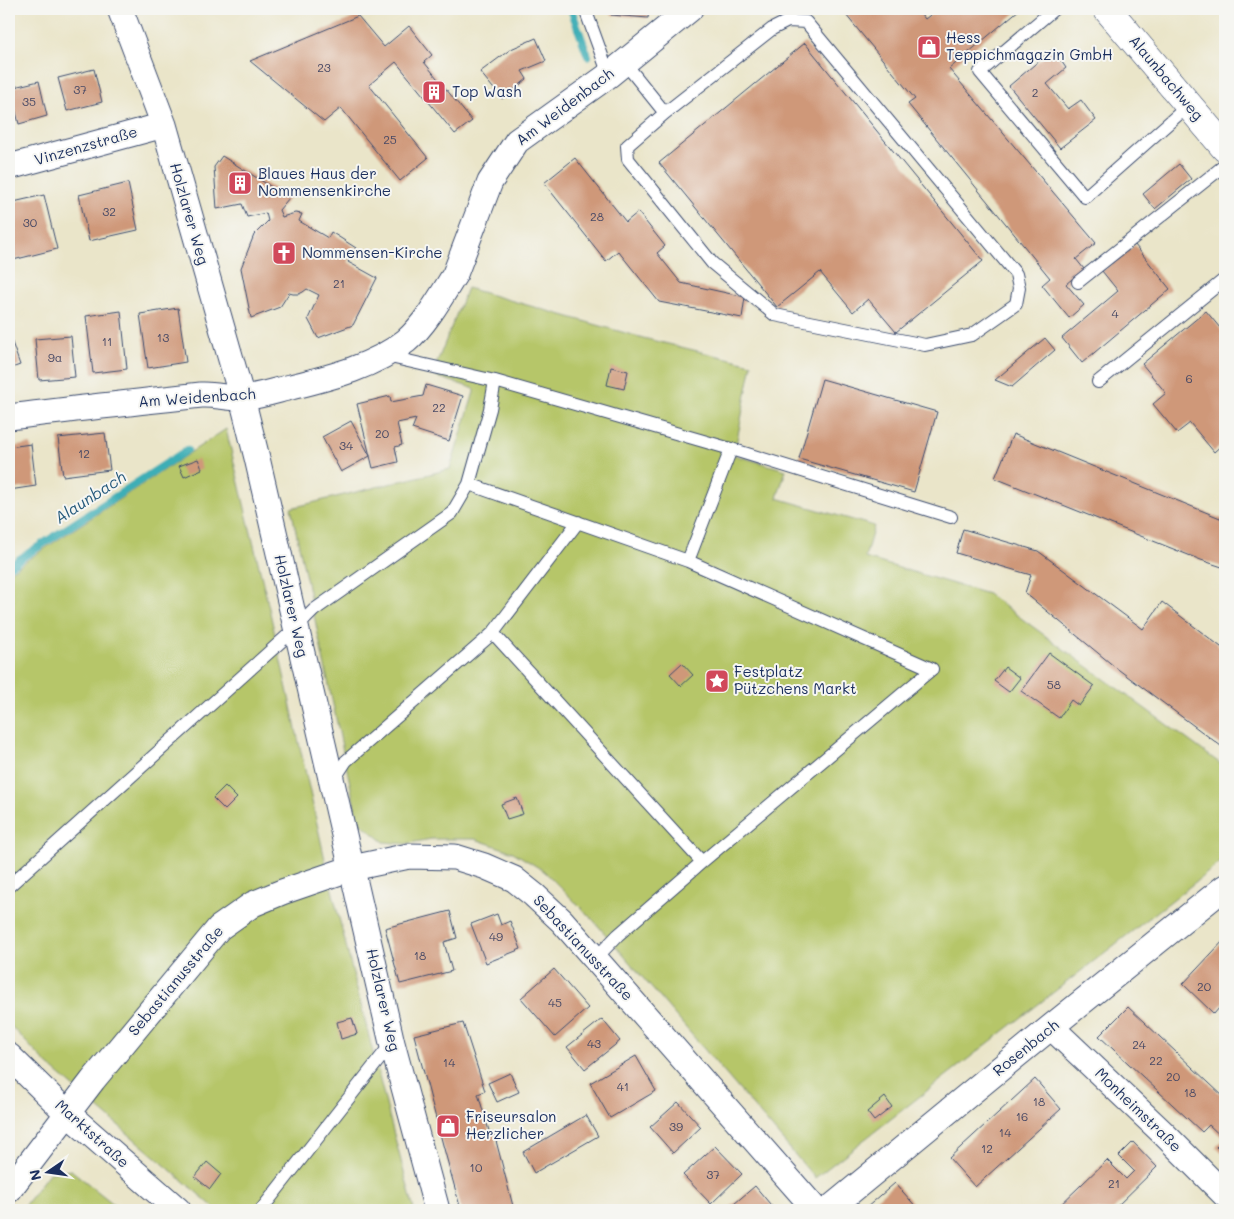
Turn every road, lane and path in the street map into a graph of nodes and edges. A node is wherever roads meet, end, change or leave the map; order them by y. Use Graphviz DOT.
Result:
graph roads {
  1 [pos="120,9"];
  2 [pos="585,9"];
  3 [pos="690,9"];
  4 [pos="1054,9"];
  5 [pos="1107,9"];
  6 [pos="616,68"];
  7 [pos="1189,105"];
  8 [pos="665,113"];
  9 [pos="164,125"];
  10 [pos="1225,148"];
  11 [pos="1225,165"];
  12 [pos="9,168"];
  13 [pos="1225,279"];
  14 [pos="1078,282"];
  15 [pos="384,355"];
  16 [pos="495,381"];
  17 [pos="1098,382"];
  18 [pos="242,398"];
  19 [pos="9,417"];
  20 [pos="731,449"];
  21 [pos="469,484"];
  22 [pos="951,517"];
  23 [pos="578,522"];
  24 [pos="688,561"];
  25 [pos="296,628"];
  26 [pos="493,633"];
  27 [pos="332,784"];
  28 [pos="702,862"];
  29 [pos="352,868"];
  30 [pos="9,886"];
  31 [pos="1225,887"];
  32 [pos="596,958"];
  33 [pos="1051,1027"];
  34 [pos="392,1043"];
  35 [pos="9,1056"];
  36 [pos="67,1113"];
  37 [pos="9,1190"];
  38 [pos="1225,1195"];
  39 [pos="178,1210"];
  40 [pos="261,1210"];
  41 [pos="437,1210"];
  42 [pos="816,1210"];
  43 [pos="828,1210"];
  1 -- 9 [label="street, Holzlarer Weg"];
  2 -- 6 [label="lane"];
  3 -- 6 [label="street, Am Weidenbach"];
  4 -- 7 [label="lane"];
  5 -- 7 [label="street, Alaunbachweg"];
  6 -- 8 [label="lane"];
  6 -- 15 [label="street, Am Weidenbach"];
  7 -- 10 [label="street, Alaunbachweg"];
  8 -- 8 [label="lane"];
  9 -- 12 [label="street, Vinzenzstraße"];
  9 -- 18 [label="street, Holzlarer Weg"];
  11 -- 14 [label="lane"];
  13 -- 17 [label="lane"];
  15 -- 16 [label="lane"];
  15 -- 18 [label="street, Am Weidenbach"];
  16 -- 20 [label="lane"];
  16 -- 21 [label="lane"];
  18 -- 19 [label="street, Am Weidenbach"];
  18 -- 25 [label="street, Holzlarer Weg"];
  20 -- 22 [label="lane"];
  20 -- 24 [label="lane"];
  21 -- 23 [label="lane"];
  21 -- 25 [label="lane"];
  23 -- 24 [label="lane"];
  23 -- 26 [label="lane"];
  24 -- 28 [label="lane"];
  25 -- 27 [label="street, Holzlarer Weg"];
  25 -- 30 [label="lane"];
  26 -- 27 [label="lane"];
  26 -- 28 [label="lane"];
  27 -- 29 [label="street, Holzlarer Weg"];
  28 -- 32 [label="lane"];
  29 -- 32 [label="street, Sebastianusstraße"];
  29 -- 34 [label="street, Holzlarer Weg"];
  29 -- 36 [label="street, Sebastianusstraße"];
  31 -- 33 [label="street, Rosenbach"];
  32 -- 42 [label="street, Sebastianusstraße"];
  33 -- 38 [label="street, Monheimstraße"];
  33 -- 43 [label="street, Rosenbach"];
  34 -- 40 [label="lane"];
  34 -- 41 [label="street, Holzlarer Weg"];
  35 -- 36 [label="street, Marktstraße"];
  36 -- 37 [label="street, Sebastianusstraße"];
  36 -- 39 [label="street, Marktstraße"];
}
